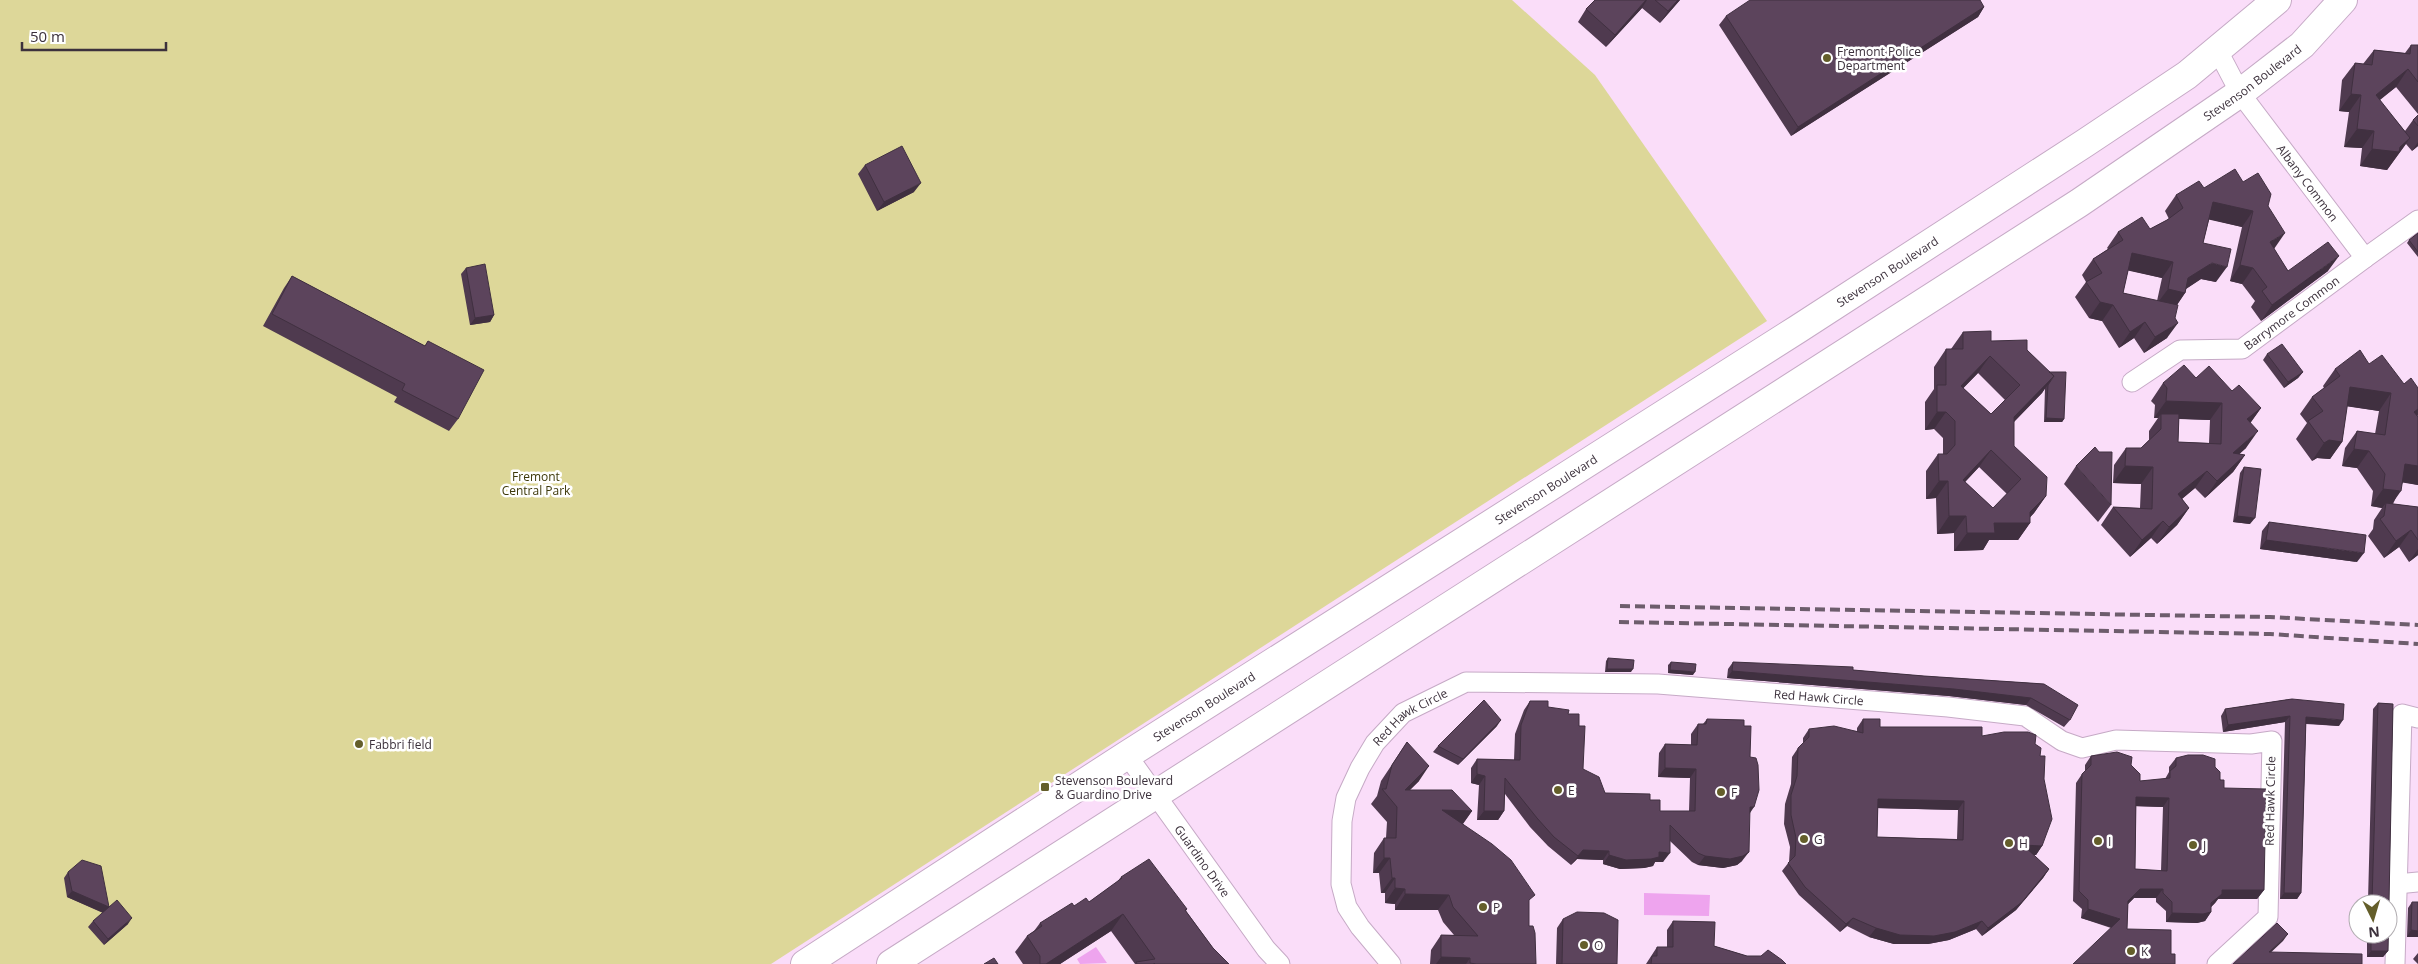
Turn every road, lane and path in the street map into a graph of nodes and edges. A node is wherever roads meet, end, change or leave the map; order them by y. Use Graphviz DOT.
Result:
graph roads {
  1 [pos="2277,0"];
  2 [pos="2344,0"];
  3 [pos="2218,51"];
  4 [pos="2240,93"];
  5 [pos="2418,220"];
  6 [pos="2366,258"];
  7 [pos="2132,382"];
  8 [pos="2410,716"];
  9 [pos="1127,755"];
  10 [pos="1153,795"];
  11 [pos="2418,882"];
  12 [pos="2397,884"];
  13 [pos="805,964"];
  14 [pos="891,964"];
  15 [pos="1280,964"];
  16 [pos="1391,964"];
  17 [pos="2217,964"];
  18 [pos="2395,964"];
  1 -- 3 [label="main road, Stevenson Boulevard"];
  2 -- 4 [label="main road, Stevenson Boulevard"];
  3 -- 4 [label="street, Albany Common"];
  3 -- 9 [label="main road, Stevenson Boulevard"];
  4 -- 6 [label="street, Albany Common"];
  4 -- 10 [label="main road, Stevenson Boulevard"];
  5 -- 6 [label="street"];
  6 -- 7 [label="street, Barrymore Common"];
  8 -- 12 [label="street"];
  9 -- 10 [label="street, Guardino Drive"];
  9 -- 13 [label="main road, Stevenson Boulevard"];
  10 -- 14 [label="main road, Stevenson Boulevard"];
  10 -- 15 [label="street, Guardino Drive"];
  11 -- 12 [label="street"];
  12 -- 18 [label="street"];
  16 -- 17 [label="street, Red Hawk Circle"];
}
